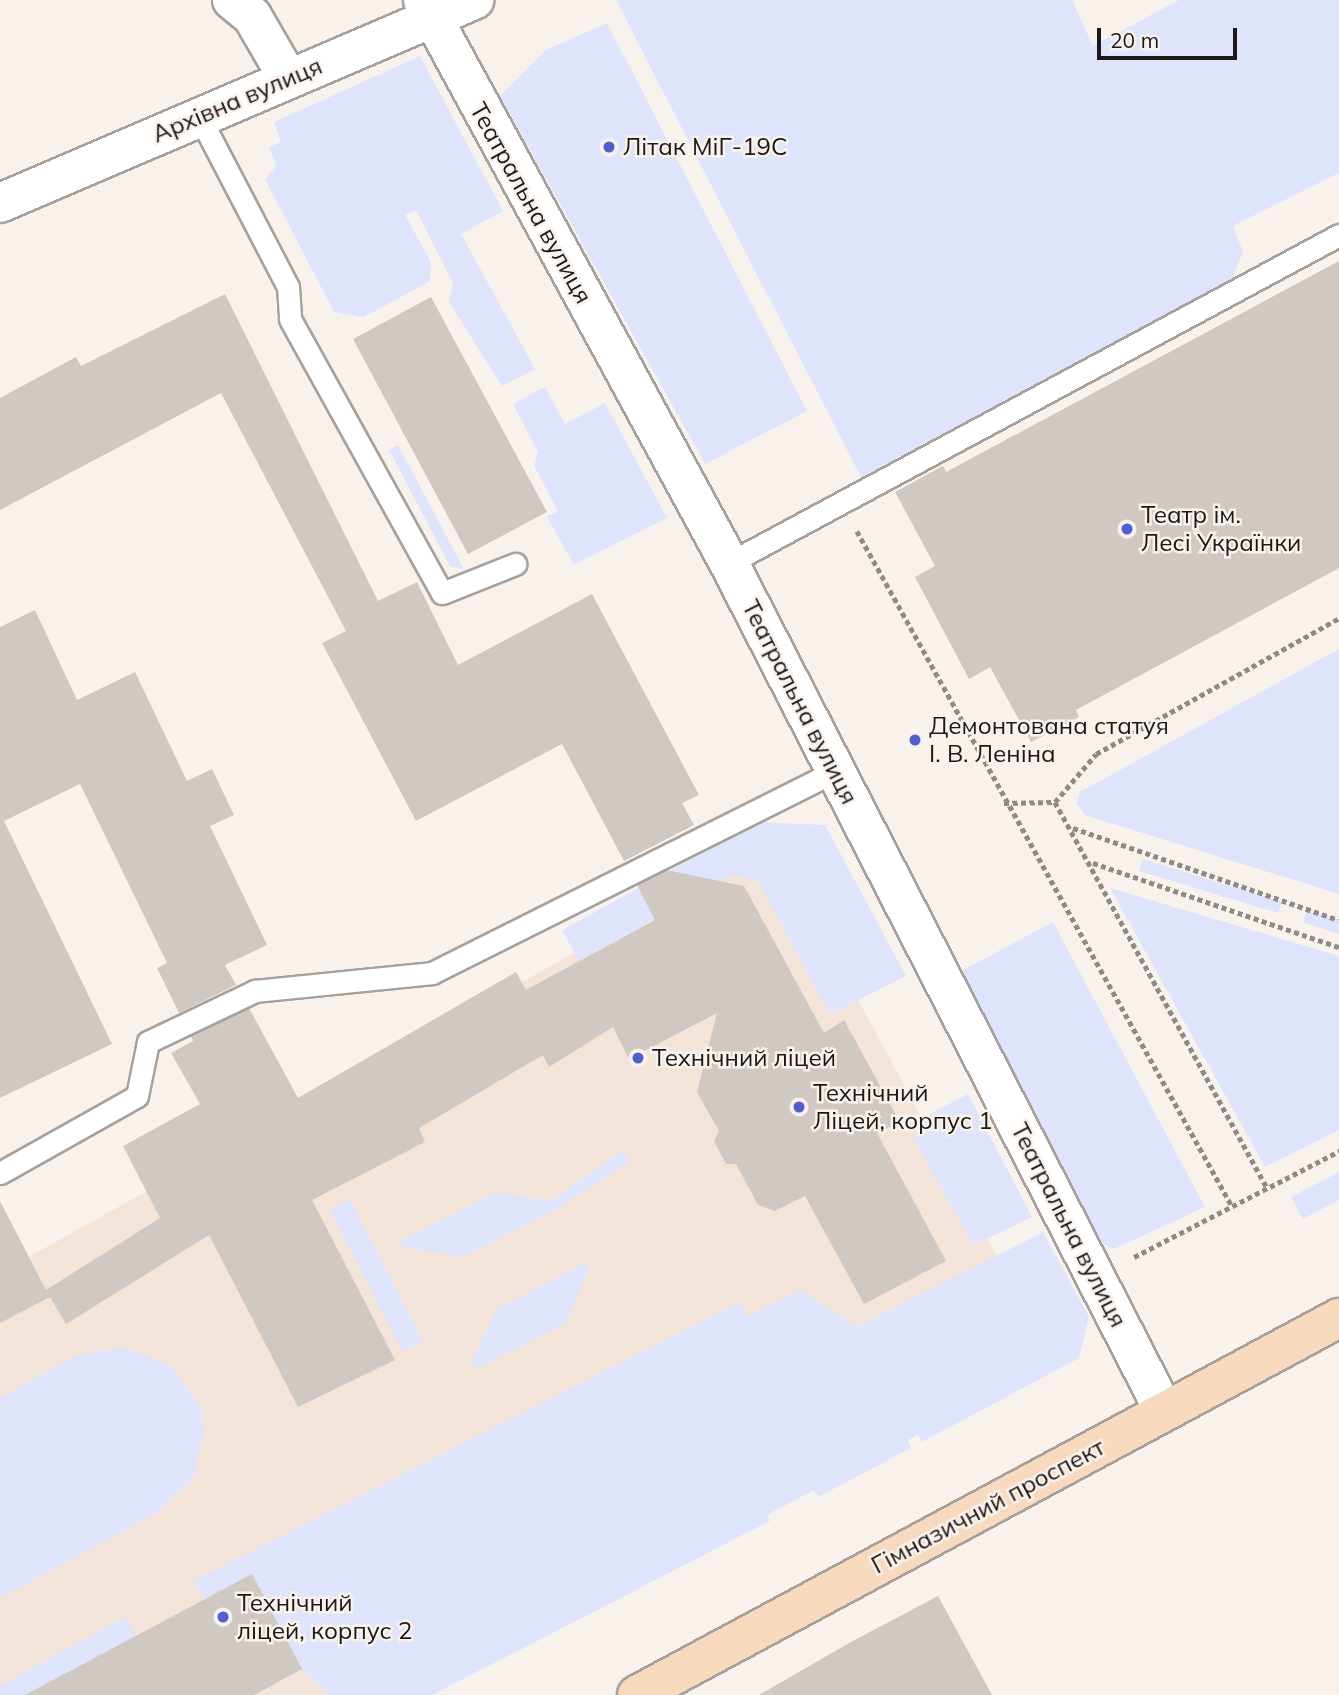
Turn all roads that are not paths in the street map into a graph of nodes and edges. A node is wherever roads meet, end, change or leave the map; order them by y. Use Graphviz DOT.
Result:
graph roads {
  1 [pos="232,0"];
  2 [pos="474,0"];
  3 [pos="427,9"];
  4 [pos="288,78"];
  5 [pos="199,116"];
  6 [pos="0,203"];
  7 [pos="1339,235"];
  8 [pos="729,563"];
  9 [pos="515,564"];
  10 [pos="835,771"];
  11 [pos="0,1173"];
  12 [pos="1339,1318"];
  13 [pos="1164,1411"];
  14 [pos="637,1695"];
  1 -- 4 [label="street"];
  2 -- 3 [label="street, Архівна вулиця"];
  3 -- 4 [label="street, Архівна вулиця"];
  3 -- 8 [label="street, Театральна вулиця"];
  4 -- 5 [label="street, Архівна вулиця"];
  5 -- 6 [label="street, Архівна вулиця"];
  5 -- 9 [label="lane"];
  7 -- 8 [label="lane"];
  8 -- 10 [label="street, Театральна вулиця"];
  10 -- 11 [label="lane"];
  10 -- 13 [label="street, Театральна вулиця"];
  12 -- 13 [label="main road, Гімназичний проспект"];
  13 -- 14 [label="main road, Гімназичний проспект"];
}
